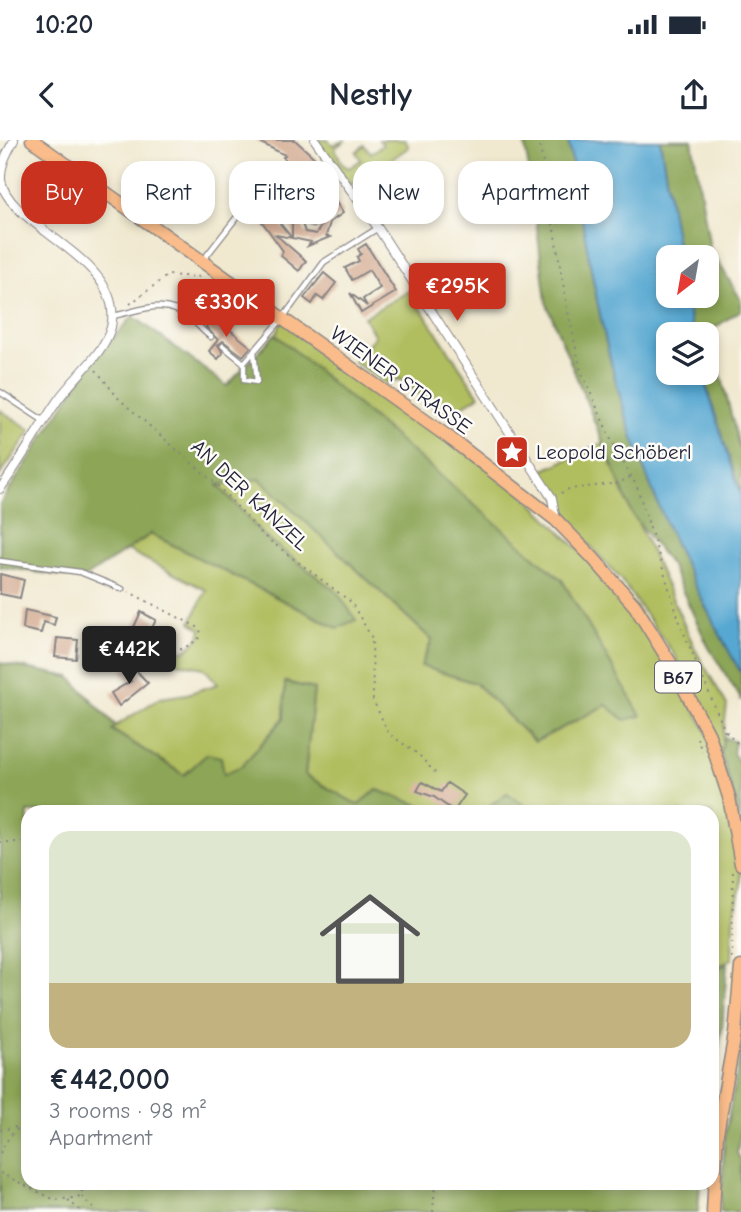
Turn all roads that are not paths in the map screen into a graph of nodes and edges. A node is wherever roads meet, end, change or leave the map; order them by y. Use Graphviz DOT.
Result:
graph roads {
  1 [pos="14,140"];
  2 [pos="32,140"];
  3 [pos="315,140"];
  4 [pos="330,161"];
  5 [pos="339,173"];
  6 [pos="232,224"];
  7 [pos="378,228"];
  8 [pos="202,267"];
  9 [pos="112,316"];
  10 [pos="282,318"];
  11 [pos="211,337"];
  12 [pos="223,346"];
  13 [pos="254,351"];
  14 [pos="243,364"];
  15 [pos="258,370"];
  16 [pos="0,392"];
  17 [pos="44,421"];
  18 [pos="0,489"];
  19 [pos="556,520"];
  20 [pos="0,561"];
  21 [pos="122,589"];
  22 [pos="737,867"];
  23 [pos="737,967"];
  24 [pos="719,1122"];
  25 [pos="714,1190"];
  26 [pos="713,1212"];
  1 -- 9 [label="street"];
  2 -- 8 [label="main road, WIENER STRASSE / B67"];
  3 -- 4 [label="street"];
  5 -- 7 [label="street"];
  6 -- 8 [label="lane"];
  7 -- 10 [label="lane"];
  7 -- 19 [label="street"];
  8 -- 10 [label="main road, WIENER STRASSE / B67"];
  9 -- 11 [label="lane"];
  9 -- 17 [label="street"];
  10 -- 13 [label="lane"];
  10 -- 19 [label="main road, WIENER STRASSE / B67"];
  12 -- 14 [label="lane"];
  13 -- 14 [label="lane"];
  13 -- 15 [label="lane"];
  14 -- 15 [label="lane"];
  14 -- 15 [label="lane"];
  16 -- 17 [label="lane"];
  17 -- 18 [label="street"];
  19 -- 22 [label="main road, WIENER STRASSE / B67"];
  20 -- 21 [label="lane"];
  23 -- 24 [label="main road"];
  25 -- 26 [label="main road"];
}
